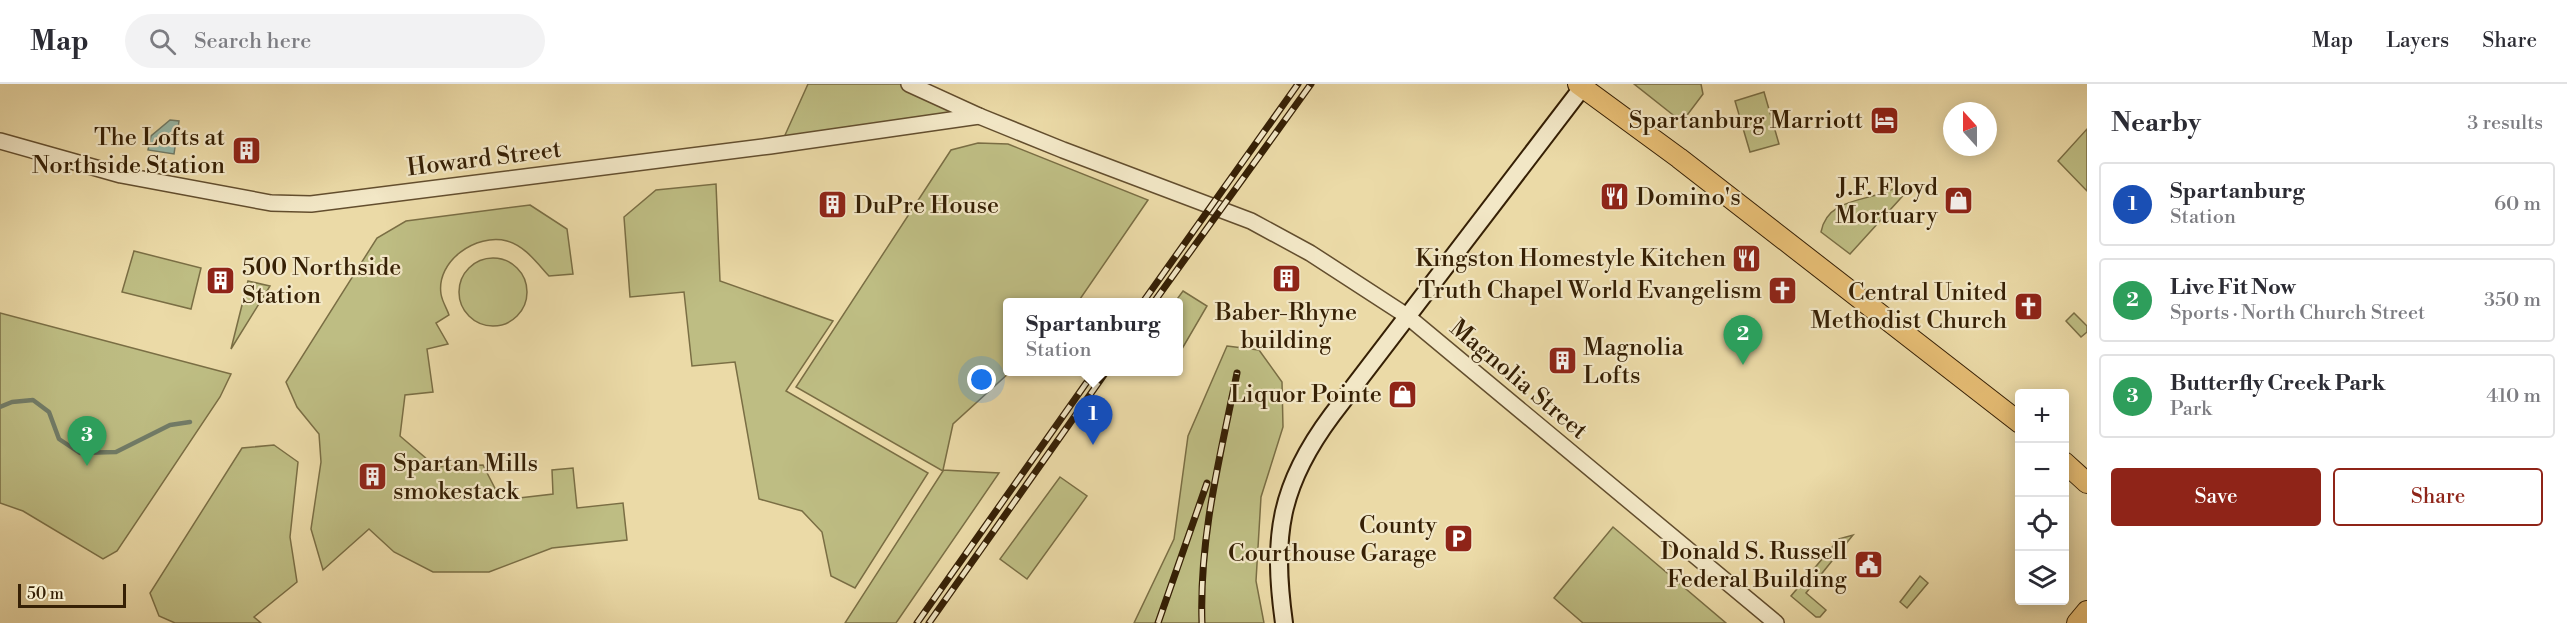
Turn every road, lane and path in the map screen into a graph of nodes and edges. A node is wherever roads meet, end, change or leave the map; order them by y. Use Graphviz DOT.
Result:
graph roads {
  1 [pos="909,84"];
  2 [pos="1582,85"];
  3 [pos="979,116"];
  4 [pos="0,141"];
  5 [pos="1407,316"];
  6 [pos="2015,420"];
  7 [pos="2069,467"];
  8 [pos="2087,483"];
  9 [pos="2087,611"];
  10 [pos="1284,623"];
  11 [pos="1776,623"];
  12 [pos="2077,623"];
  1 -- 3 [label="street, Magnolia Street"];
  2 -- 5 [label="main road"];
  2 -- 6 [label="main road"];
  3 -- 4 [label="street, Howard Street"];
  3 -- 5 [label="street, Magnolia Street"];
  5 -- 10 [label="main road"];
  5 -- 11 [label="street, Magnolia Street"];
  7 -- 8 [label="main road"];
  9 -- 12 [label="main road"];
}
